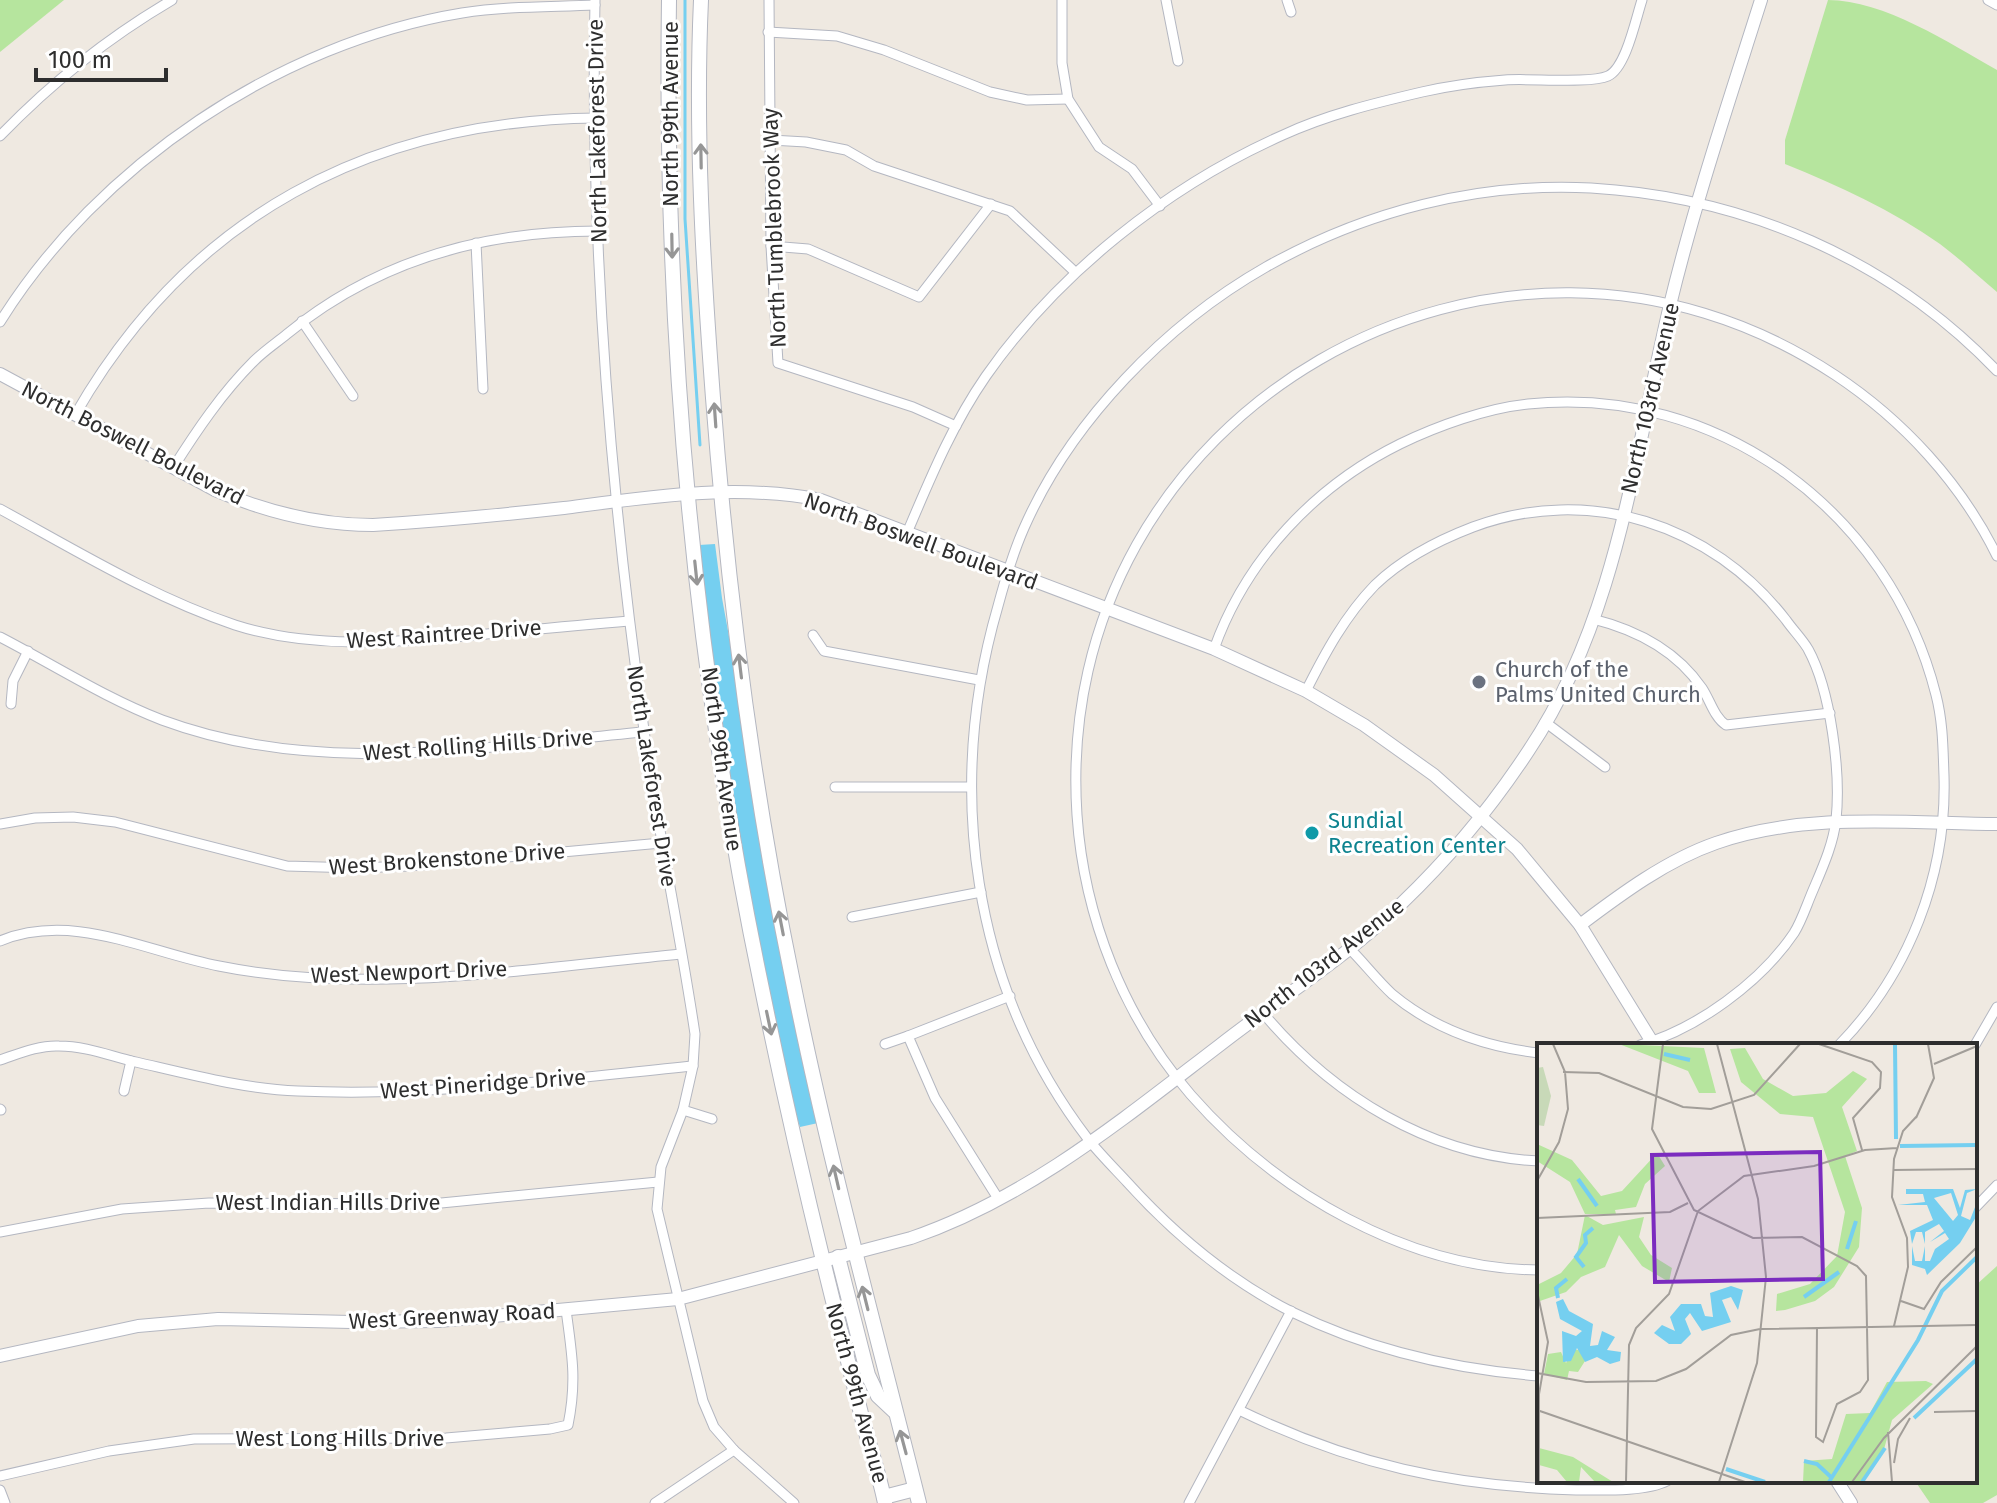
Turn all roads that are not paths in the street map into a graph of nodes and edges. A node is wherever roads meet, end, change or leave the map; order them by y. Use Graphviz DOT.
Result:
graph roads {
  1 [pos="172,0"];
  2 [pos="669,0"];
  3 [pos="701,0"];
  4 [pos="769,0"];
  5 [pos="1062,0"];
  6 [pos="1166,0"];
  7 [pos="1287,0"];
  8 [pos="1642,0"];
  9 [pos="1761,0"];
  10 [pos="1988,0"];
  11 [pos="595,2"];
  12 [pos="1997,5"];
  13 [pos="1291,12"];
  14 [pos="768,32"];
  15 [pos="1178,61"];
  16 [pos="1068,99"];
  17 [pos="596,118"];
  18 [pos="0,136"];
  19 [pos="771,140"];
  20 [pos="1697,202"];
  21 [pos="991,204"];
  22 [pos="1160,206"];
  23 [pos="598,231"];
  24 [pos="476,243"];
  25 [pos="771,246"];
  26 [pos="1075,272"];
  27 [pos="1670,305"];
  28 [pos="302,321"];
  29 [pos="0,322"];
  30 [pos="1997,371"];
  31 [pos="0,374"];
  32 [pos="483,389"];
  33 [pos="353,396"];
  34 [pos="1646,410"];
  35 [pos="75,415"];
  36 [pos="956,426"];
  37 [pos="173,468"];
  38 [pos="721,493"];
  39 [pos="688,495"];
  40 [pos="616,501"];
  41 [pos="0,509"];
  42 [pos="1624,515"];
  43 [pos="907,533"];
  44 [pos="1997,556"];
  45 [pos="1008,572"];
  46 [pos="1106,609"];
  47 [pos="1593,619"];
  48 [pos="629,621"];
  49 [pos="813,635"];
  50 [pos="0,637"];
  51 [pos="1214,649"];
  52 [pos="28,651"];
  53 [pos="979,680"];
  54 [pos="1306,691"];
  55 [pos="11,704"];
  56 [pos="1830,713"];
  57 [pos="1545,722"];
  58 [pos="644,732"];
  59 [pos="1605,767"];
  60 [pos="835,787"];
  61 [pos="971,787"];
  62 [pos="1481,816"];
  63 [pos="1836,823"];
  64 [pos="0,824"];
  65 [pos="1943,824"];
  66 [pos="1997,824"];
  67 [pos="661,843"];
  68 [pos="981,892"];
  69 [pos="852,917"];
  70 [pos="1580,925"];
  71 [pos="0,941"];
  72 [pos="1350,949"];
  73 [pos="681,954"];
  74 [pos="1010,996"];
  75 [pos="1997,1007"];
  76 [pos="1263,1013"];
  77 [pos="908,1036"];
  78 [pos="1648,1043"];
  79 [pos="1651,1043"];
  80 [pos="1841,1043"];
  81 [pos="1976,1043"];
  82 [pos="885,1044"];
  83 [pos="1537,1053"];
  84 [pos="0,1060"];
  85 [pos="131,1061"];
  86 [pos="693,1066"];
  87 [pos="1176,1078"];
  88 [pos="124,1091"];
  89 [pos="683,1110"];
  90 [pos="712,1119"];
  91 [pos="1091,1143"];
  92 [pos="1537,1161"];
  93 [pos="658,1182"];
  94 [pos="1997,1185"];
  95 [pos="999,1200"];
  96 [pos="1977,1206"];
  97 [pos="0,1232"];
  98 [pos="854,1253"];
  99 [pos="838,1257"];
  100 [pos="823,1261"];
  101 [pos="1537,1270"];
  102 [pos="678,1299"];
  103 [pos="566,1310"];
  104 [pos="1291,1311"];
  105 [pos="0,1356"];
  106 [pos="1537,1376"];
  107 [pos="1239,1410"];
  108 [pos="894,1411"];
  109 [pos="734,1450"];
  110 [pos="0,1476"];
  111 [pos="1662,1483"];
  112 [pos="1838,1483"];
  113 [pos="0,1490"];
  114 [pos="917,1496"];
  115 [pos="884,1500"];
  116 [pos="5,1503"];
  117 [pos="655,1503"];
  118 [pos="794,1503"];
  119 [pos="1189,1503"];
  120 [pos="1851,1503"];
  1 -- 18 [label="street"];
  2 -- 39 [label="main road, North 99th Avenue, one-way"];
  38 -- 3 [label="main road, North 99th Avenue, one-way"];
  4 -- 14 [label="street, North Tumblebrook Way"];
  5 -- 16 [label="street"];
  6 -- 15 [label="street"];
  7 -- 13 [label="street"];
  8 -- 22 [label="street"];
  9 -- 20 [label="street, North 103rd Avenue"];
  10 -- 12 [label="street"];
  11 -- 17 [label="street, North Lakeforest Drive"];
  11 -- 29 [label="street"];
  14 -- 16 [label="street"];
  14 -- 19 [label="street, North Tumblebrook Way"];
  16 -- 22 [label="street"];
  17 -- 23 [label="street, North Lakeforest Drive"];
  17 -- 35 [label="street"];
  19 -- 21 [label="street"];
  19 -- 25 [label="street, North Tumblebrook Way"];
  20 -- 27 [label="street, North 103rd Avenue"];
  20 -- 30 [label="street"];
  20 -- 45 [label="street"];
  21 -- 25 [label="street"];
  21 -- 26 [label="street"];
  22 -- 26 [label="street"];
  23 -- 24 [label="street"];
  23 -- 40 [label="street, North Lakeforest Drive"];
  24 -- 28 [label="street"];
  24 -- 32 [label="street"];
  25 -- 36 [label="street, North Tumblebrook Way"];
  26 -- 36 [label="street"];
  27 -- 34 [label="street, North 103rd Avenue"];
  27 -- 44 [label="street"];
  27 -- 46 [label="street"];
  28 -- 33 [label="street"];
  28 -- 37 [label="street"];
  31 -- 35 [label="street, North Boswell Boulevard"];
  34 -- 42 [label="street, North 103rd Avenue"];
  34 -- 51 [label="street"];
  34 -- 65 [label="street"];
  35 -- 37 [label="street, North Boswell Boulevard"];
  36 -- 43 [label="street"];
  37 -- 40 [label="street, North Boswell Boulevard"];
  38 -- 39 [label="street, North Boswell Boulevard"];
  38 -- 43 [label="street, North Boswell Boulevard"];
  98 -- 38 [label="main road, North 99th Avenue, one-way"];
  39 -- 40 [label="street, North Boswell Boulevard"];
  39 -- 100 [label="main road, North 99th Avenue, one-way"];
  40 -- 48 [label="street, North Lakeforest Drive"];
  41 -- 48 [label="street, West Raintree Drive"];
  42 -- 47 [label="street, North 103rd Avenue"];
  42 -- 54 [label="street"];
  42 -- 56 [label="street"];
  43 -- 45 [label="street, North Boswell Boulevard"];
  45 -- 46 [label="street, North Boswell Boulevard"];
  45 -- 53 [label="street"];
  46 -- 51 [label="street, North Boswell Boulevard"];
  46 -- 87 [label="street"];
  47 -- 56 [label="street"];
  47 -- 57 [label="street, North 103rd Avenue"];
  48 -- 58 [label="street, North Lakeforest Drive"];
  49 -- 53 [label="street"];
  50 -- 52 [label="street, West Rolling Hills Drive"];
  51 -- 54 [label="street, North Boswell Boulevard"];
  52 -- 55 [label="street"];
  52 -- 58 [label="street, West Rolling Hills Drive"];
  53 -- 61 [label="street"];
  54 -- 62 [label="street, North Boswell Boulevard"];
  56 -- 63 [label="street"];
  57 -- 59 [label="street"];
  57 -- 62 [label="street, North 103rd Avenue"];
  58 -- 67 [label="street, North Lakeforest Drive"];
  60 -- 61 [label="street"];
  61 -- 68 [label="street"];
  62 -- 70 [label="street, North Boswell Boulevard"];
  62 -- 72 [label="street, North 103rd Avenue"];
  63 -- 65 [label="street"];
  63 -- 70 [label="street"];
  63 -- 79 [label="street"];
  64 -- 67 [label="street, West Brokenstone Drive"];
  65 -- 66 [label="street"];
  65 -- 80 [label="street"];
  67 -- 73 [label="street, North Lakeforest Drive"];
  68 -- 69 [label="street"];
  68 -- 74 [label="street"];
  70 -- 78 [label="street, North Boswell Boulevard"];
  71 -- 73 [label="street, West Newport Drive"];
  72 -- 76 [label="street, North 103rd Avenue"];
  72 -- 83 [label="street"];
  73 -- 86 [label="street, North Lakeforest Drive"];
  74 -- 77 [label="street"];
  74 -- 91 [label="street"];
  75 -- 81 [label="street"];
  76 -- 87 [label="street, North 103rd Avenue"];
  76 -- 92 [label="street"];
  77 -- 82 [label="street"];
  77 -- 95 [label="street"];
  84 -- 85 [label="street, West Pineridge Drive"];
  85 -- 86 [label="street, West Pineridge Drive"];
  85 -- 88 [label="street"];
  86 -- 89 [label="street, North Lakeforest Drive"];
  87 -- 91 [label="street, North 103rd Avenue"];
  87 -- 101 [label="street"];
  89 -- 90 [label="street"];
  89 -- 93 [label="street, North Lakeforest Drive"];
  91 -- 95 [label="street, North 103rd Avenue"];
  91 -- 104 [label="street"];
  93 -- 97 [label="street, West Indian Hills Drive"];
  93 -- 102 [label="street, North Lakeforest Drive"];
  94 -- 96 [label="street"];
  95 -- 98 [label="street, North 103rd Avenue"];
  98 -- 99 [label="street, West Greenway Road"];
  108 -- 98 [label="main road, North 99th Avenue, one-way"];
  99 -- 100 [label="street, West Greenway Road"];
  99 -- 108 [label="main road, North 99th Avenue"];
  100 -- 102 [label="street, West Greenway Road"];
  100 -- 115 [label="main road, North 99th Avenue"];
  102 -- 103 [label="street, West Greenway Road"];
  102 -- 109 [label="street, North Lakeforest Drive"];
  103 -- 105 [label="street, West Greenway Road"];
  103 -- 110 [label="street, West Long Hills Drive"];
  104 -- 106 [label="street"];
  104 -- 107 [label="street"];
  107 -- 111 [label="street"];
  107 -- 119 [label="street"];
  114 -- 108 [label="main road, North 99th Avenue, one-way"];
  109 -- 117 [label="street"];
  109 -- 118 [label="street, North Lakeforest Drive"];
  112 -- 120 [label="street"];
  113 -- 116 [label="street"];
  114 -- 115 [label="main road"];
}
